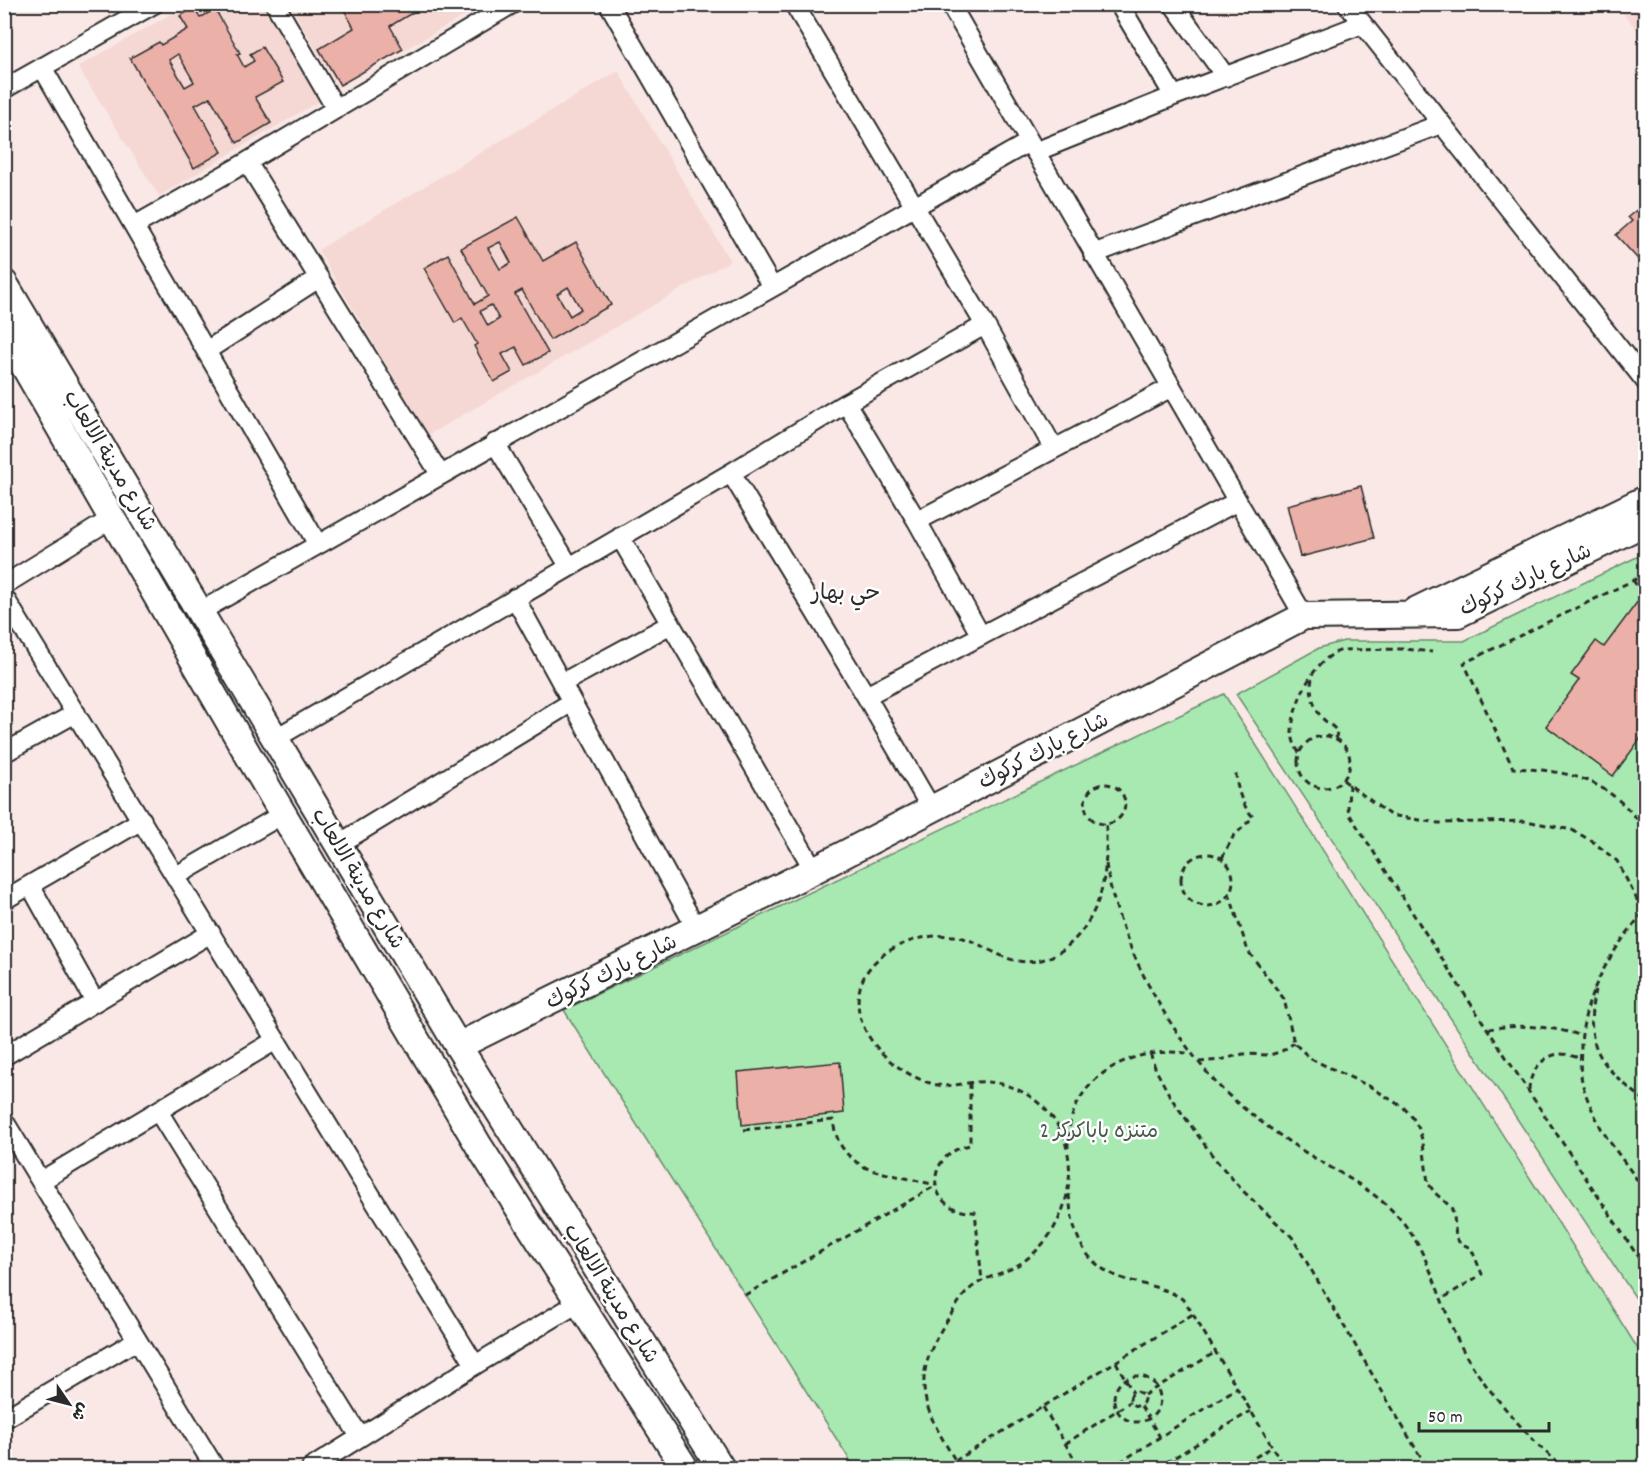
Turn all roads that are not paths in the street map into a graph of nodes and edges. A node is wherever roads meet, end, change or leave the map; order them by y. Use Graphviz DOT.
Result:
graph roads {
  1 [pos="154,4"];
  2 [pos="274,4"];
  3 [pos="512,4"];
  4 [pos="609,4"];
  5 [pos="794,4"];
  6 [pos="950,4"];
  7 [pos="1119,4"];
  8 [pos="1173,4"];
  9 [pos="1347,4"];
  10 [pos="1362,24"];
  11 [pos="42,67"];
  12 [pos="1226,77"];
  13 [pos="4,89"];
  14 [pos="1174,96"];
  15 [pos="336,109"];
  16 [pos="1441,124"];
  17 [pos="1032,147"];
  18 [pos="247,162"];
  19 [pos="914,207"];
  20 [pos="134,226"];
  21 [pos="1093,254"];
  22 [pos="319,278"];
  23 [pos="772,287"];
  24 [pos="7,292"];
  25 [pos="985,325"];
  26 [pos="4,331"];
  27 [pos="206,351"];
  28 [pos="1646,382"];
  29 [pos="1170,388"];
  30 [pos="846,403"];
  31 [pos="495,443"];
  32 [pos="1054,449"];
  33 [pos="731,473"];
  34 [pos="440,474"];
  35 [pos="1646,499"];
  36 [pos="1236,502"];
  37 [pos="111,519"];
  38 [pos="917,521"];
  39 [pos="1646,522"];
  40 [pos="620,537"];
  41 [pos="317,543"];
  42 [pos="569,566"];
  43 [pos="4,585"];
  44 [pos="4,597"];
  45 [pos="515,598"];
  46 [pos="201,611"];
  47 [pos="1407,615"];
  48 [pos="1304,616"];
  49 [pos="671,624"];
  50 [pos="981,636"];
  51 [pos="562,682"];
  52 [pos="866,696"];
  53 [pos="572,702"];
  54 [pos="76,712"];
  55 [pos="276,738"];
  56 [pos="4,753"];
  57 [pos="931,808"];
  58 [pos="283,814"];
  59 [pos="142,820"];
  60 [pos="339,844"];
  61 [pos="814,870"];
  62 [pos="176,876"];
  63 [pos="30,885"];
  64 [pos="4,900"];
  65 [pos="696,928"];
  66 [pos="211,933"];
  67 [pos="392,935"];
  68 [pos="364,952"];
  69 [pos="95,1002"];
  70 [pos="276,1040"];
  71 [pos="458,1046"];
  72 [pos="4,1056"];
  73 [pos="158,1111"];
  74 [pos="4,1121"];
  75 [pos="41,1181"];
  76 [pos="578,1303"];
  77 [pos="137,1340"];
  78 [pos="475,1365"];
  79 [pos="681,1403"];
  80 [pos="4,1419"];
  81 [pos="655,1421"];
  82 [pos="360,1437"];
  83 [pos="215,1468"];
  84 [pos="311,1468"];
  85 [pos="685,1468"];
  86 [pos="721,1468"];
  1 -- 11 [label="street"];
  2 -- 15 [label="street"];
  3 -- 15 [label="street"];
  4 -- 23 [label="street"];
  5 -- 19 [label="street"];
  6 -- 17 [label="street"];
  7 -- 14 [label="street"];
  8 -- 12 [label="street"];
  9 -- 10 [label="street"];
  10 -- 12 [label="street"];
  10 -- 16 [label="street"];
  11 -- 13 [label="street"];
  11 -- 20 [label="street"];
  12 -- 14 [label="street"];
  14 -- 17 [label="street"];
  15 -- 18 [label="street"];
  16 -- 21 [label="street"];
  16 -- 28 [label="street"];
  17 -- 19 [label="street"];
  17 -- 21 [label="street"];
  18 -- 20 [label="street"];
  18 -- 22 [label="street"];
  19 -- 23 [label="street"];
  19 -- 25 [label="street"];
  20 -- 27 [label="street"];
  21 -- 29 [label="street"];
  22 -- 27 [label="street"];
  22 -- 34 [label="street"];
  23 -- 31 [label="street"];
  24 -- 46 [label="main road, شارع مدينة الالعاب"];
  25 -- 30 [label="street"];
  25 -- 32 [label="street"];
  26 -- 37 [label="main road, شارع مدينة الالعاب"];
  27 -- 41 [label="street"];
  29 -- 32 [label="street"];
  29 -- 36 [label="street"];
  30 -- 33 [label="street"];
  30 -- 38 [label="street"];
  31 -- 34 [label="street"];
  31 -- 42 [label="street"];
  32 -- 38 [label="street"];
  33 -- 40 [label="street"];
  33 -- 52 [label="street"];
  34 -- 41 [label="street"];
  35 -- 47 [label="main road"];
  36 -- 48 [label="street"];
  36 -- 50 [label="street"];
  37 -- 43 [label="street"];
  37 -- 58 [label="main road, شارع مدينة الالعاب"];
  38 -- 50 [label="street"];
  39 -- 47 [label="main road, شارع بارك كركوك"];
  40 -- 42 [label="street"];
  40 -- 49 [label="street"];
  41 -- 46 [label="street"];
  42 -- 45 [label="street"];
  44 -- 54 [label="street"];
  45 -- 51 [label="street"];
  45 -- 55 [label="street"];
  46 -- 55 [label="main road, شارع مدينة الالعاب"];
  47 -- 48 [label="main road, شارع بارك كركوك"];
  48 -- 57 [label="main road, شارع بارك كركوك"];
  49 -- 51 [label="street"];
  49 -- 61 [label="street"];
  50 -- 52 [label="street"];
  51 -- 53 [label="street"];
  52 -- 57 [label="street"];
  53 -- 60 [label="street"];
  53 -- 65 [label="street"];
  54 -- 56 [label="street"];
  54 -- 59 [label="street"];
  55 -- 60 [label="main road, شارع مدينة الالعاب"];
  57 -- 61 [label="main road, شارع بارك كركوك"];
  58 -- 62 [label="street"];
  58 -- 68 [label="main road, شارع مدينة الالعاب"];
  59 -- 62 [label="street"];
  59 -- 63 [label="street"];
  60 -- 67 [label="main road, شارع مدينة الالعاب"];
  61 -- 65 [label="main road, شارع بارك كركوك"];
  62 -- 66 [label="street"];
  63 -- 64 [label="street"];
  63 -- 69 [label="street"];
  65 -- 71 [label="main road, شارع بارك كركوك"];
  66 -- 69 [label="street"];
  66 -- 70 [label="street"];
  67 -- 68 [label="main road"];
  67 -- 71 [label="main road, شارع مدينة الالعاب"];
  68 -- 76 [label="main road, شارع مدينة الالعاب"];
  69 -- 72 [label="street"];
  70 -- 73 [label="street"];
  70 -- 78 [label="street"];
  71 -- 79 [label="main road, شارع مدينة الالعاب"];
  73 -- 75 [label="street"];
  73 -- 82 [label="street"];
  74 -- 75 [label="street"];
  75 -- 77 [label="street"];
  76 -- 78 [label="street"];
  76 -- 81 [label="main road, شارع مدينة الالعاب"];
  77 -- 80 [label="street"];
  77 -- 83 [label="street"];
  78 -- 82 [label="street"];
  79 -- 81 [label="main road"];
  79 -- 86 [label="main road, شارع مدينة الالعاب"];
  81 -- 85 [label="main road, شارع مدينة الالعاب"];
  82 -- 84 [label="street"];
}
